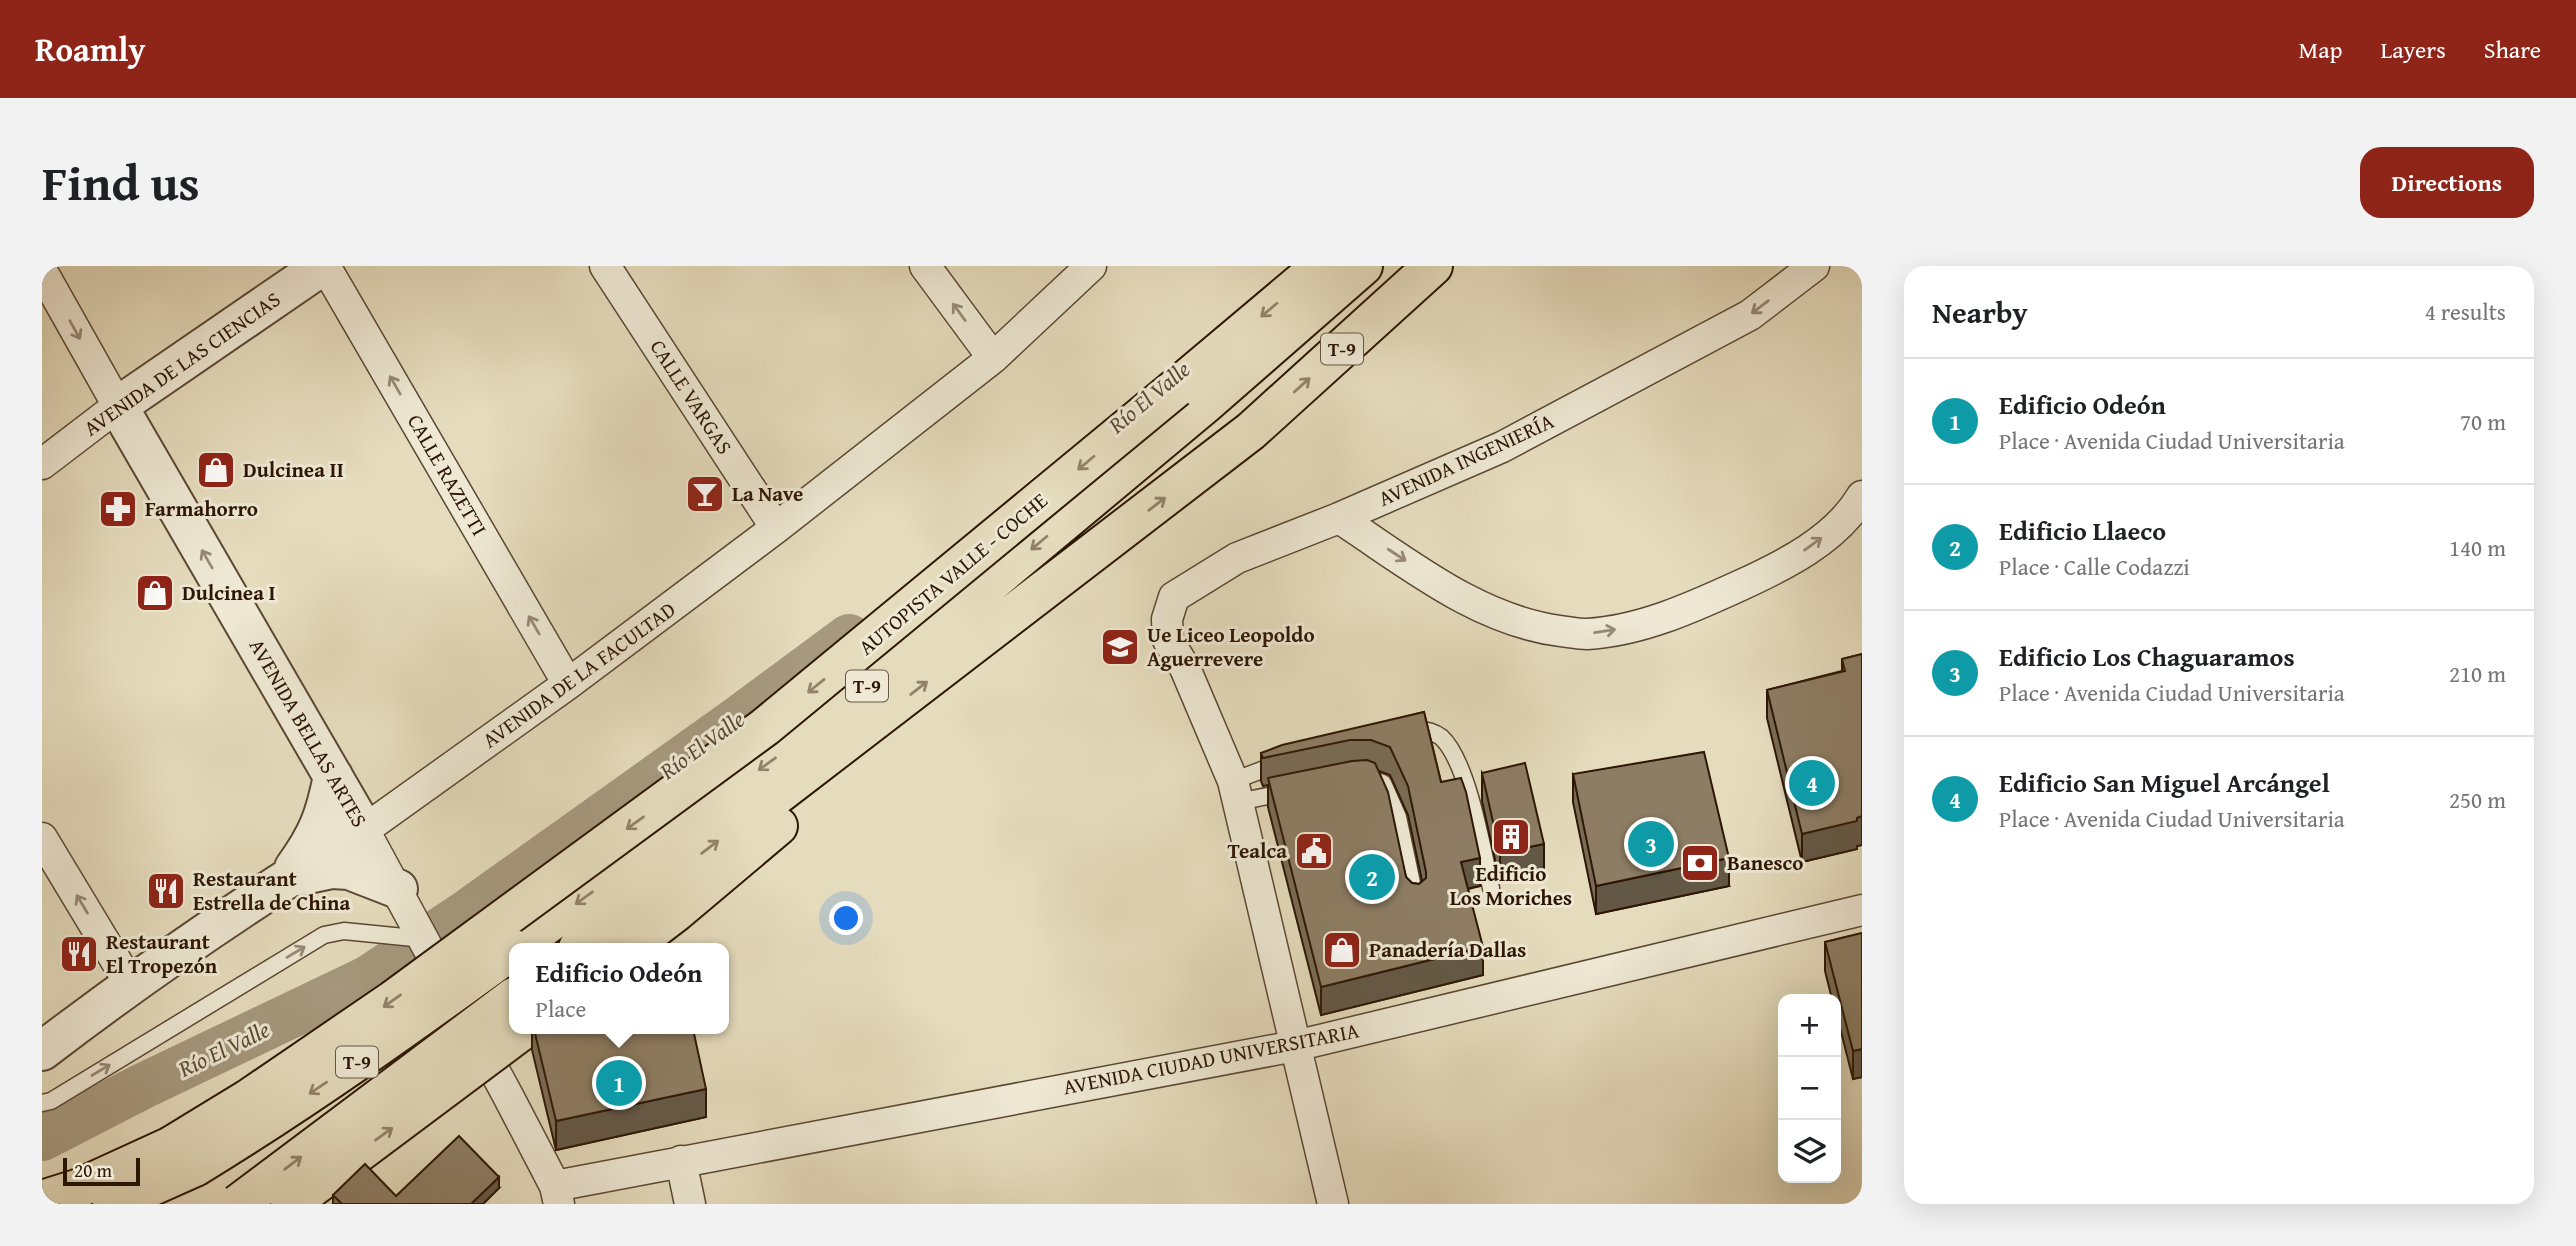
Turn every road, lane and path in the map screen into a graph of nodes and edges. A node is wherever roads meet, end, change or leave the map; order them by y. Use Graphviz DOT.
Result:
graph roads {
  1 [pos="324,266"];
  2 [pos="605,266"];
  3 [pos="925,266"];
  4 [pos="1091,266"];
  5 [pos="1321,266"];
  6 [pos="1363,266"];
  7 [pos="1433,266"];
  8 [pos="1814,266"];
  9 [pos="42,271"];
  10 [pos="993,358"];
  11 [pos="1190,397"];
  12 [pos="118,406"];
  13 [pos="42,464"];
  14 [pos="1862,496"];
  15 [pos="1339,518"];
  16 [pos="776,528"];
  17 [pos="568,684"];
  18 [pos="1389,733"];
  19 [pos="845,744"];
  20 [pos="1291,759"];
  21 [pos="333,776"];
  22 [pos="1360,779"];
  23 [pos="1301,789"];
  24 [pos="1235,792"];
  25 [pos="364,830"];
  26 [pos="42,838"];
  27 [pos="286,878"];
  28 [pos="1491,888"];
  29 [pos="398,889"];
  30 [pos="1416,902"];
  31 [pos="1862,910"];
  32 [pos="424,939"];
  33 [pos="523,943"];
  34 [pos="585,943"];
  35 [pos="636,943"];
  36 [pos="509,953"];
  37 [pos="130,984"];
  38 [pos="509,1001"];
  39 [pos="517,1034"];
  40 [pos="1295,1046"];
  41 [pos="42,1051"];
  42 [pos="42,1103"];
  43 [pos="681,1161"];
  44 [pos="557,1195"];
  45 [pos="42,1200"];
  46 [pos="112,1204"];
  47 [pos="238,1204"];
  48 [pos="290,1204"];
  49 [pos="690,1204"];
  50 [pos="1333,1204"];
  1 -- 12 [label="street, AVENIDA DE LAS CIENCIAS"];
  17 -- 1 [label="street, CALLE RAZETTI, one-way"];
  2 -- 16 [label="street, CALLE VARGAS"];
  10 -- 3 [label="street, one-way"];
  4 -- 10 [label="street, AVENIDA DE LA FACULTAD"];
  5 -- 11 [label="highway, AUTOPISTA VALLE - COCHE / T-9, one-way"];
  6 -- 11 [label="highway, AUTOPISTA VALLE - COCHE / T-9"];
  19 -- 7 [label="highway, T-9, one-way"];
  8 -- 15 [label="street, AVENIDA INGENIERÍA, one-way"];
  9 -- 12 [label="street, AVENIDA BELLAS ARTES, one-way"];
  10 -- 16 [label="street, AVENIDA DE LA FACULTAD"];
  11 -- 33 [label="highway, AUTOPISTA VALLE - COCHE / T-9, one-way"];
  11 -- 45 [label="highway, AUTOPISTA VALLE - COCHE / T-9, one-way, bridge"];
  12 -- 13 [label="street, AVENIDA DE LAS CIENCIAS"];
  21 -- 12 [label="street, AVENIDA BELLAS ARTES, one-way"];
  15 -- 14 [label="street, one-way"];
  15 -- 24 [label="street, AVENIDA INGENIERÍA"];
  16 -- 17 [label="street, AVENIDA DE LA FACULTAD"];
  17 -- 25 [label="street, AVENIDA DE LA FACULTAD"];
  18 -- 28 [label="lane"];
  34 -- 19 [label="highway, T-9, one-way"];
  19 -- 35 [label="highway"];
  20 -- 24 [label="lane"];
  21 -- 25 [label="street, AVENIDA BELLAS ARTES"];
  21 -- 27 [label="street"];
  22 -- 30 [label="lane"];
  23 -- 24 [label="lane"];
  24 -- 40 [label="street"];
  25 -- 27 [label="street, AVENIDA DE LA FACULTAD"];
  25 -- 29 [label="street, AVENIDA BELLAS ARTES"];
  37 -- 26 [label="street, one-way"];
  27 -- 29 [label="street"];
  27 -- 37 [label="street, AVENIDA DE LA FACULTAD"];
  29 -- 32 [label="street, AVENIDA BELLAS ARTES"];
  31 -- 40 [label="street, AVENIDA CIUDAD UNIVERSITARIA"];
  42 -- 32 [label="lane, one-way"];
  32 -- 44 [label="street, AVENIDA BELLAS ARTES"];
  36 -- 46 [label="highway, AUTOPISTA VALLE - COCHE / T-9, one-way, bridge"];
  37 -- 41 [label="street, AVENIDA DE LA FACULTAD"];
  47 -- 38 [label="highway, T-9, one-way, bridge"];
  48 -- 39 [label="highway, one-way, bridge"];
  40 -- 43 [label="street, AVENIDA CIUDAD UNIVERSITARIA"];
  40 -- 50 [label="street"];
  43 -- 44 [label="street, AVENIDA CIUDAD UNIVERSITARIA"];
  43 -- 49 [label="street"];
}
